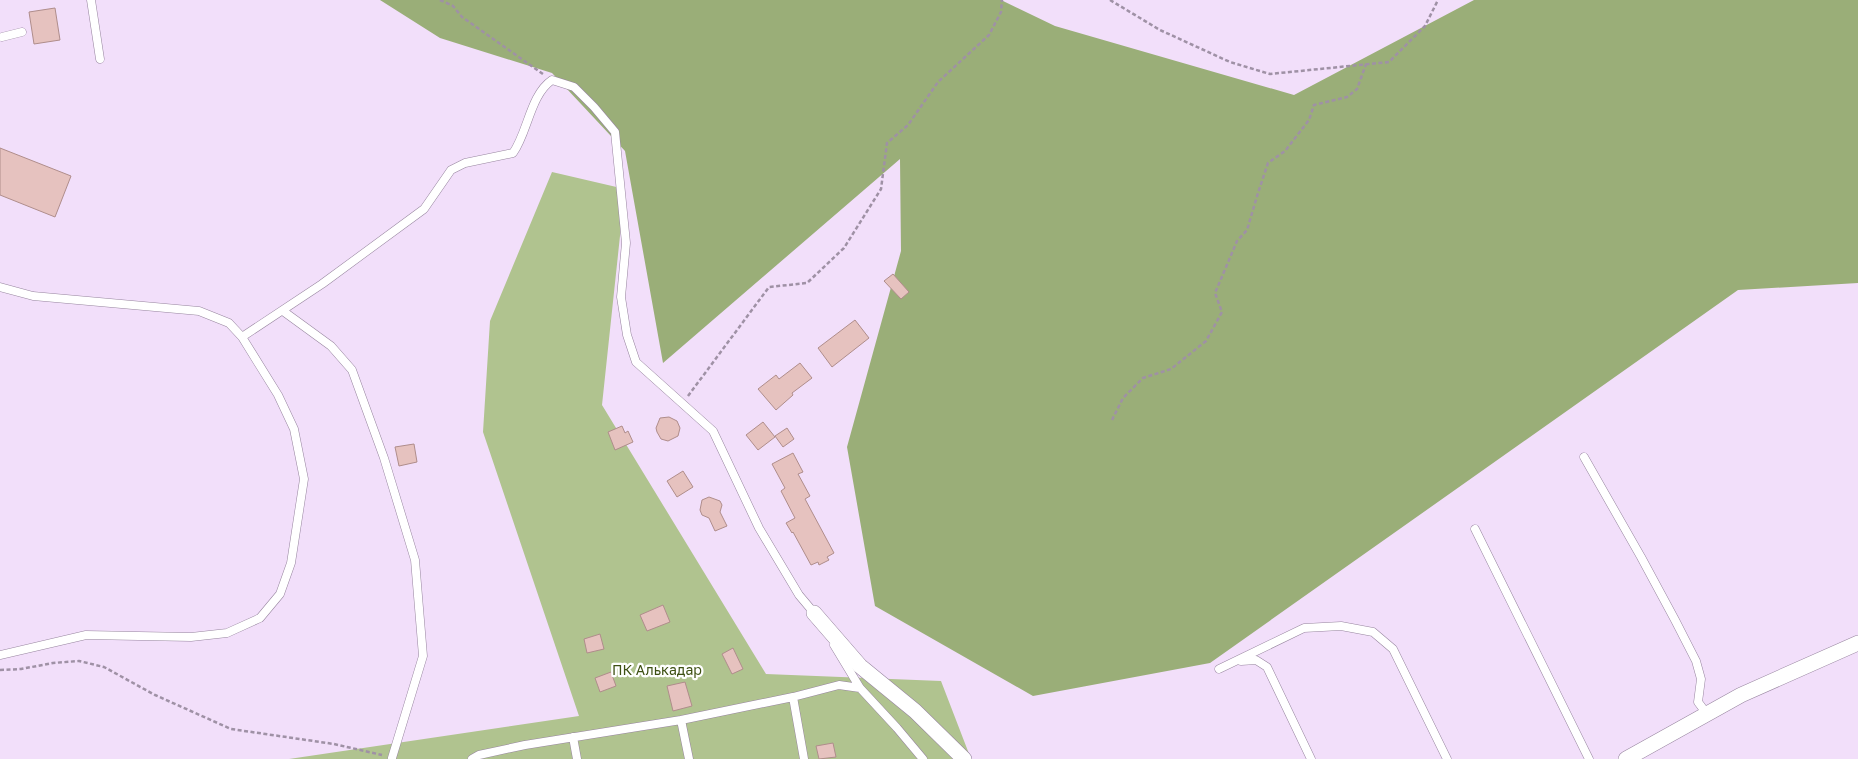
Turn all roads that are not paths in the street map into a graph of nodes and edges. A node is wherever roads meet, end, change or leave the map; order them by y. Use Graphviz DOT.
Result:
graph roads {
  1 [pos="91,0"];
  2 [pos="0,28"];
  3 [pos="22,32"];
  4 [pos="1,38"];
  5 [pos="100,59"];
  6 [pos="0,287"];
  7 [pos="282,311"];
  8 [pos="242,337"];
  9 [pos="1584,457"];
  10 [pos="1475,529"];
  11 [pos="814,613"];
  12 [pos="1858,643"];
  13 [pos="0,655"];
  14 [pos="1237,661"];
  15 [pos="1219,669"];
  16 [pos="860,688"];
  17 [pos="793,697"];
  18 [pos="1706,714"];
  19 [pos="681,720"];
  20 [pos="573,737"];
  21 [pos="392,758"];
  22 [pos="472,759"];
  23 [pos="577,759"];
  24 [pos="689,759"];
  25 [pos="804,759"];
  26 [pos="923,759"];
  27 [pos="964,759"];
  28 [pos="1311,759"];
  29 [pos="1447,759"];
  30 [pos="1588,759"];
  31 [pos="1626,759"];
  1 -- 5 [label="lane"];
  2 -- 4 [label="lane"];
  3 -- 4 [label="lane"];
  6 -- 8 [label="lane"];
  7 -- 8 [label="lane"];
  7 -- 11 [label="lane"];
  7 -- 21 [label="lane"];
  8 -- 13 [label="lane"];
  9 -- 18 [label="lane"];
  10 -- 30 [label="lane"];
  11 -- 16 [label="lane"];
  11 -- 27 [label="street"];
  12 -- 18 [label="street"];
  14 -- 15 [label="lane"];
  14 -- 28 [label="lane"];
  14 -- 29 [label="lane"];
  16 -- 17 [label="lane"];
  16 -- 26 [label="lane"];
  17 -- 19 [label="lane"];
  17 -- 25 [label="lane"];
  18 -- 31 [label="street"];
  19 -- 20 [label="lane"];
  19 -- 24 [label="lane"];
  20 -- 22 [label="lane"];
  20 -- 23 [label="lane"];
}
